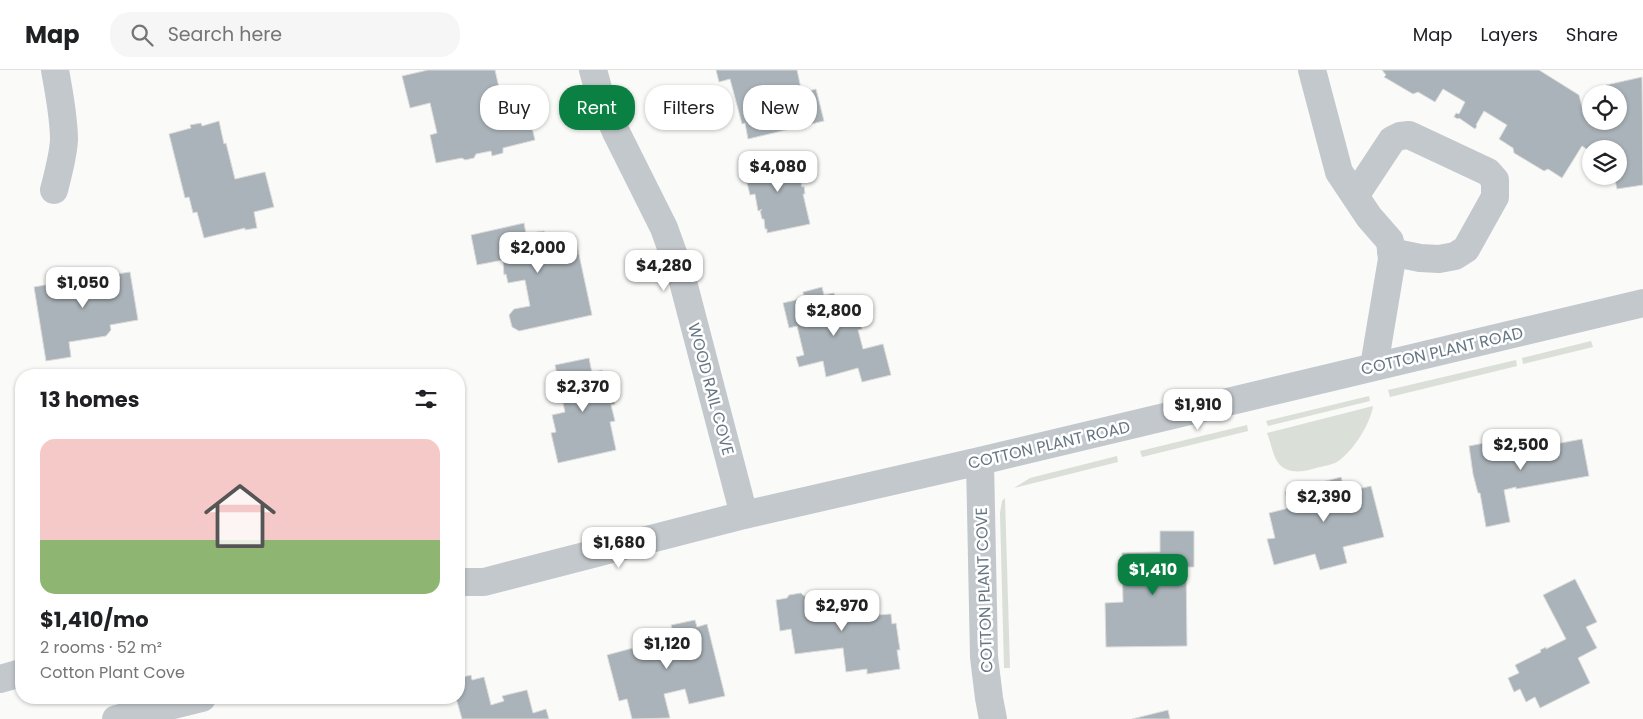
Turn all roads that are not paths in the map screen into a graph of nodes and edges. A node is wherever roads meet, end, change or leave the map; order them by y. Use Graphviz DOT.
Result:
graph roads {
  1 [pos="55,70"];
  2 [pos="593,70"];
  3 [pos="1312,70"];
  4 [pos="54,190"];
  5 [pos="1355,196"];
  6 [pos="1391,252"];
  7 [pos="1643,304"];
  8 [pos="1374,366"];
  9 [pos="980,461"];
  10 [pos="744,515"];
  11 [pos="471,582"];
  12 [pos="15,675"];
  13 [pos="0,679"];
  14 [pos="177,704"];
  15 [pos="116,719"];
  16 [pos="993,719"];
  1 -- 4 [label="street"];
  2 -- 10 [label="street, WOOD RAIL COVE"];
  3 -- 5 [label="street"];
  5 -- 6 [label="street"];
  5 -- 6 [label="street"];
  6 -- 8 [label="street"];
  7 -- 8 [label="street, COTTON PLANT ROAD"];
  8 -- 9 [label="street, COTTON PLANT ROAD"];
  9 -- 10 [label="street, COTTON PLANT ROAD"];
  9 -- 16 [label="street, COTTON PLANT COVE"];
  10 -- 11 [label="street, COTTON PLANT ROAD"];
  12 -- 13 [label="street"];
  14 -- 15 [label="street"];
}
